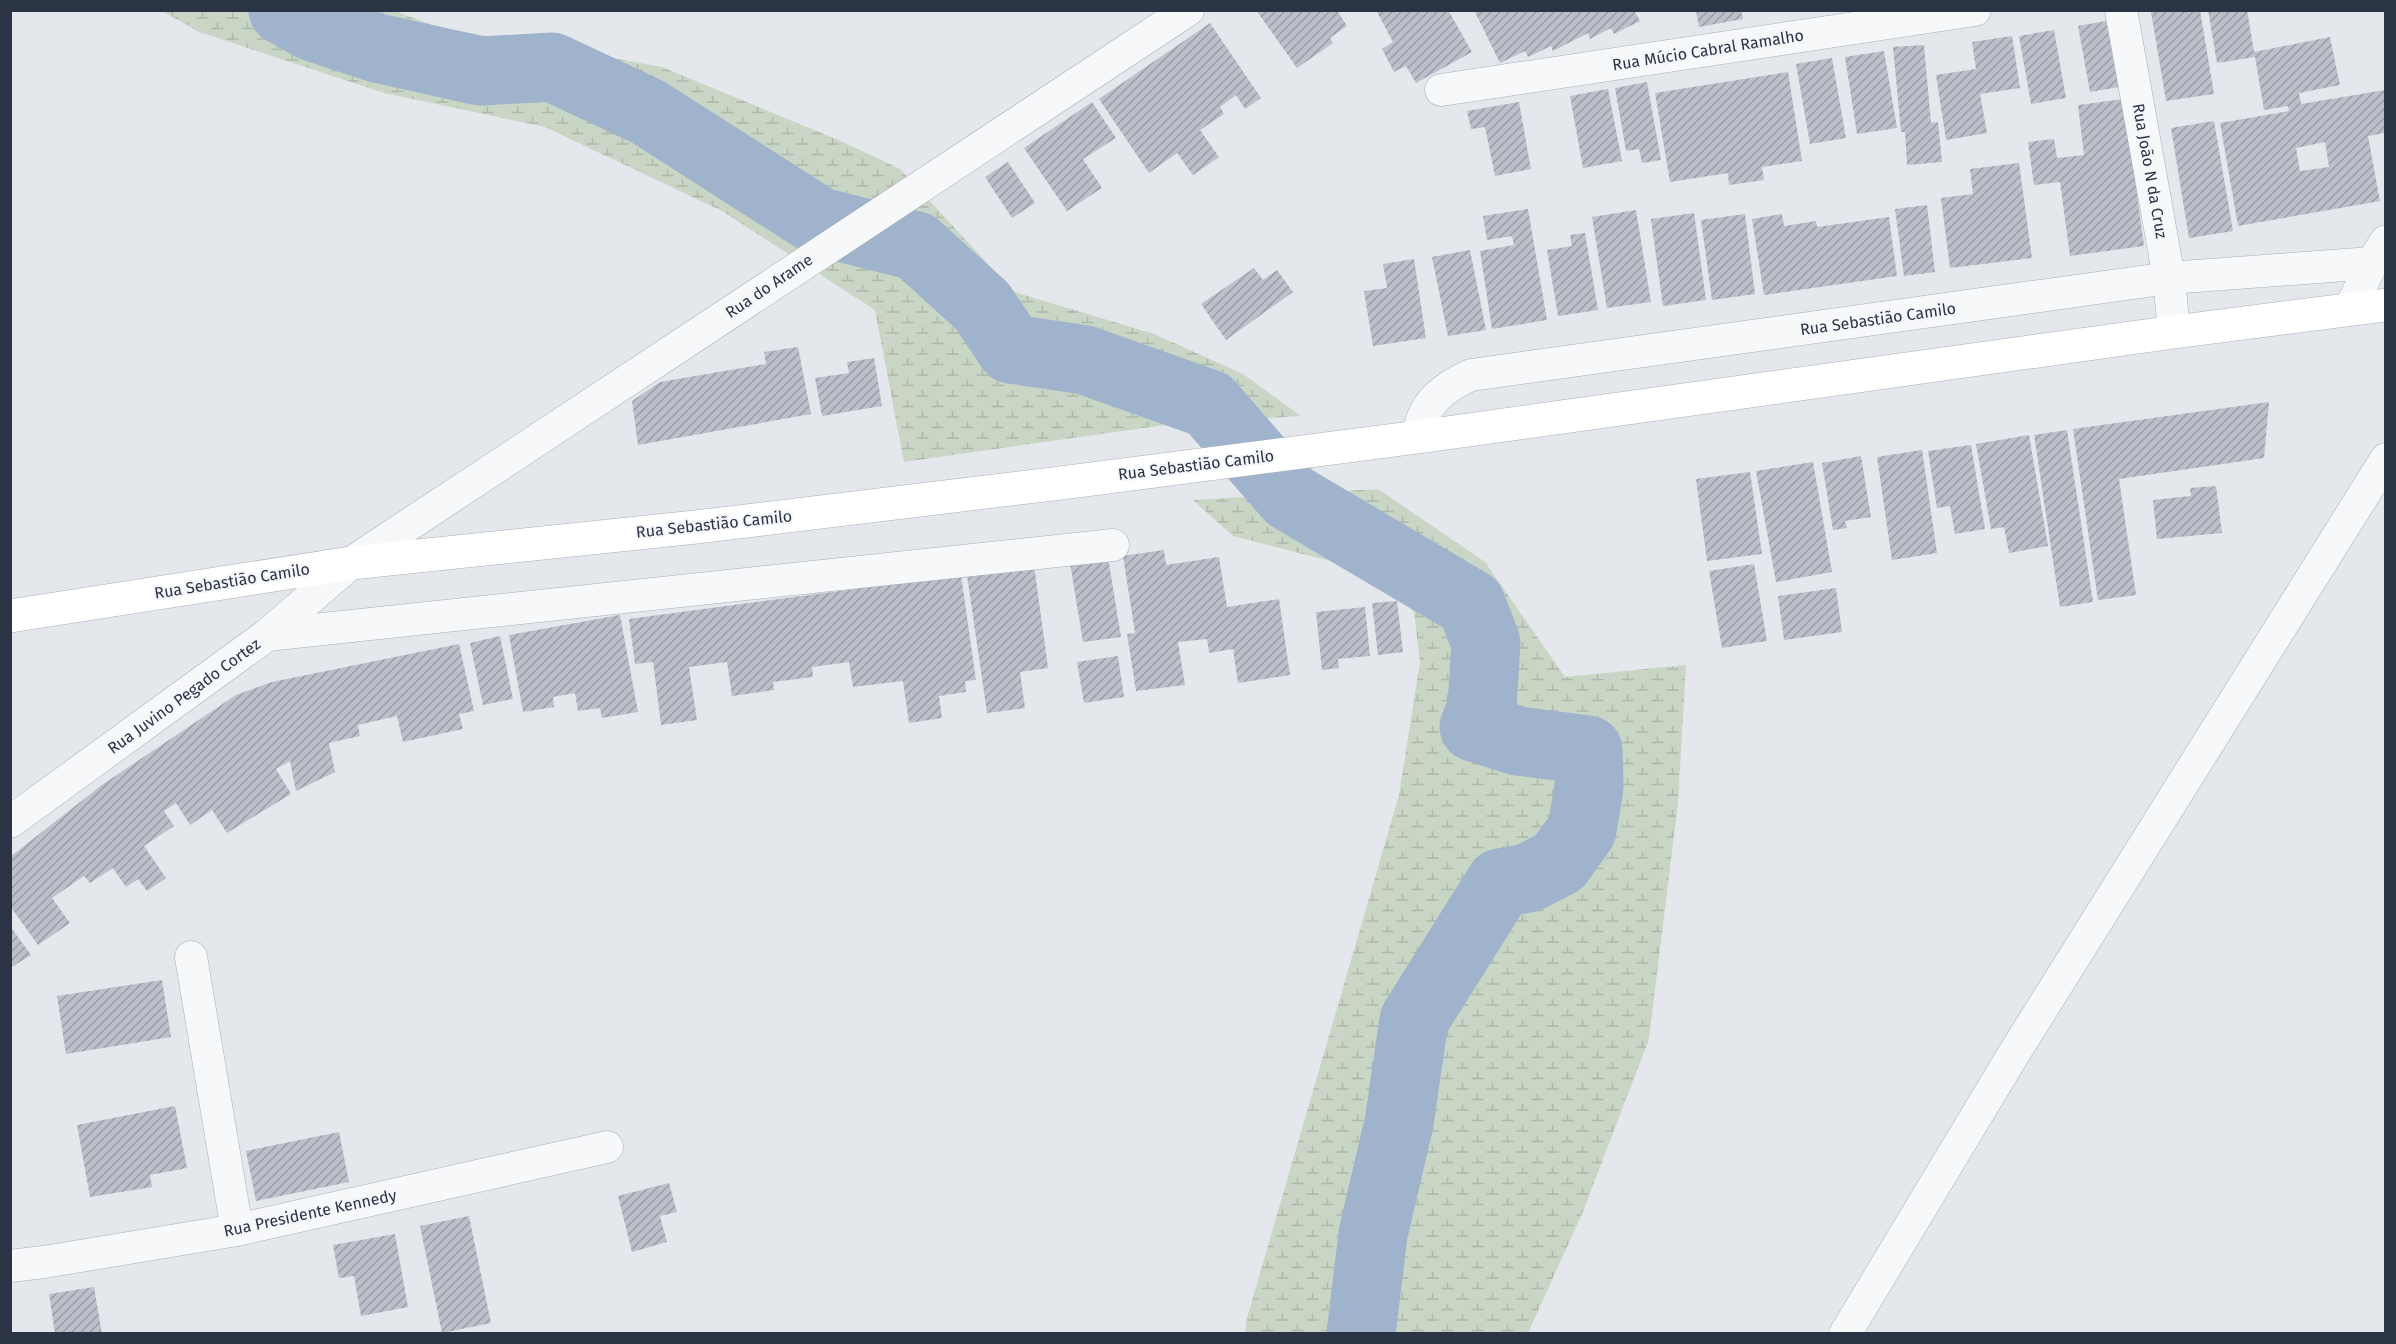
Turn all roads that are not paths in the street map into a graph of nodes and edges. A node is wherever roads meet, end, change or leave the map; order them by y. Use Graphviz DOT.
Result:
graph roads {
  1 [pos="1188,10"];
  2 [pos="1975,10"];
  3 [pos="2121,10"];
  4 [pos="1442,90"];
  5 [pos="2379,252"];
  6 [pos="2169,278"];
  7 [pos="2385,305"];
  8 [pos="2350,309"];
  9 [pos="2174,332"];
  10 [pos="1418,437"];
  11 [pos="2385,459"];
  12 [pos="1113,545"];
  13 [pos="351,563"];
  14 [pos="10,616"];
  15 [pos="267,635"];
  16 [pos="10,822"];
  17 [pos="191,957"];
  18 [pos="607,1147"];
  19 [pos="237,1230"];
  20 [pos="10,1266"];
  21 [pos="1845,1334"];
  1 -- 13 [label="street, Rua do Arame"];
  2 -- 4 [label="street, Rua Múcio Cabral Ramalho"];
  3 -- 6 [label="street, Rua João N da Cruz"];
  5 -- 6 [label="street, Rua Sebastião Camilo"];
  5 -- 8 [label="street"];
  6 -- 9 [label="street, Rua João N da Cruz"];
  6 -- 10 [label="street, Rua Sebastião Camilo"];
  7 -- 8 [label="main road, Rua Sebastião Camilo"];
  8 -- 9 [label="main road, Rua Sebastião Camilo"];
  9 -- 10 [label="main road, Rua Sebastião Camilo"];
  10 -- 13 [label="main road, Rua Sebastião Camilo"];
  11 -- 21 [label="street"];
  12 -- 15 [label="street"];
  13 -- 14 [label="main road, Rua Sebastião Camilo"];
  13 -- 15 [label="street, Rua Juvino Pegado Cortez"];
  15 -- 16 [label="street, Rua Juvino Pegado Cortez"];
  17 -- 19 [label="street"];
  18 -- 19 [label="street, Rua Presidente Kennedy"];
  19 -- 20 [label="street, Rua Presidente Kennedy"];
}
